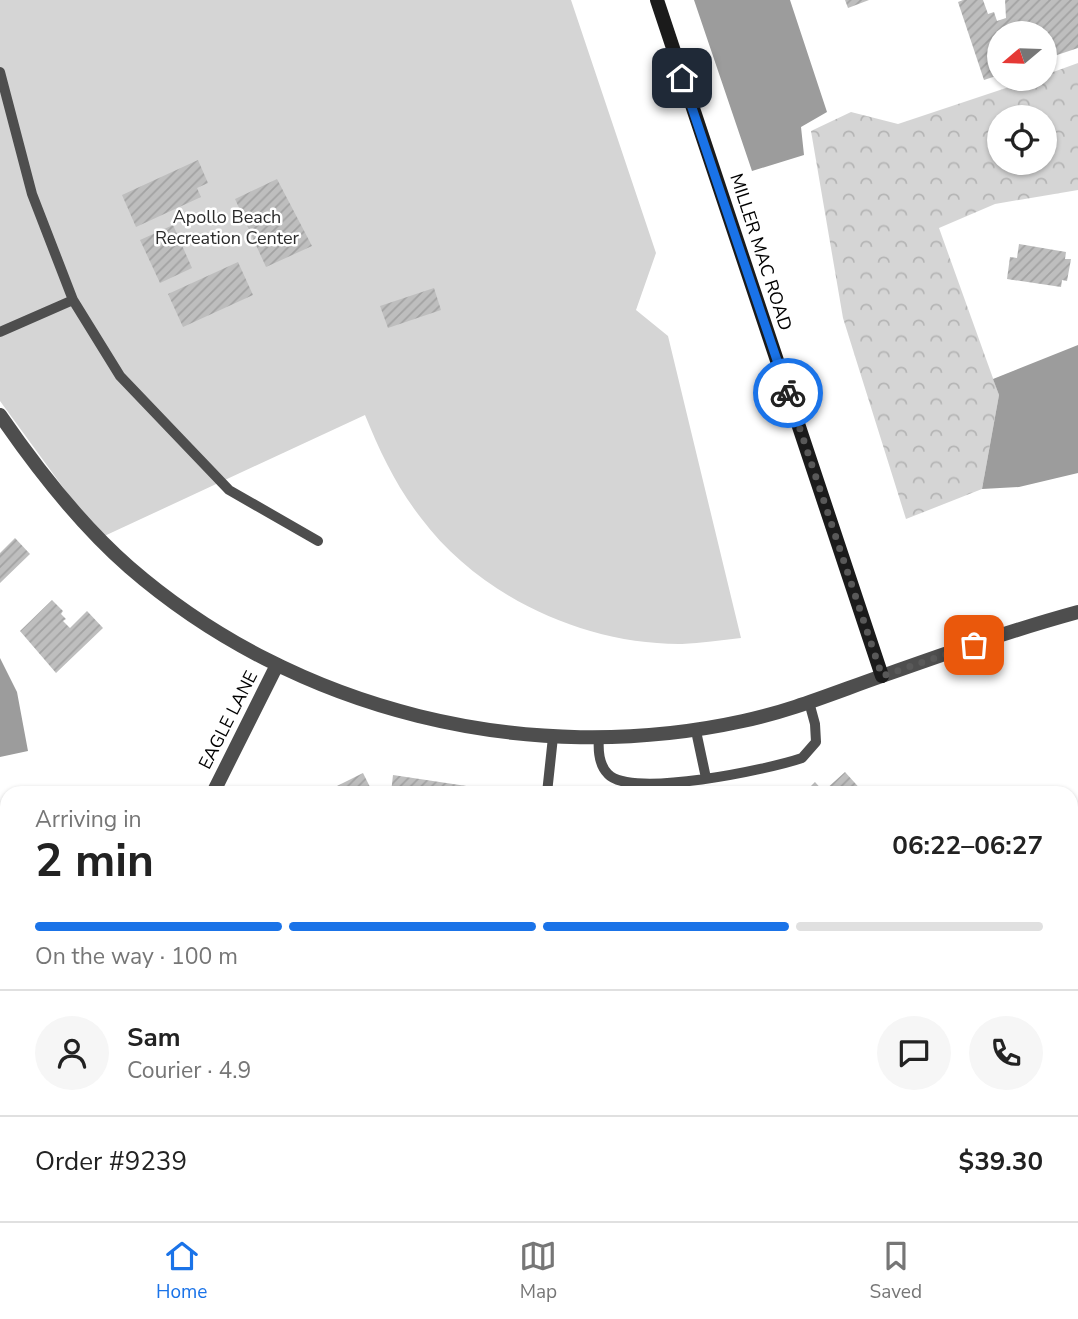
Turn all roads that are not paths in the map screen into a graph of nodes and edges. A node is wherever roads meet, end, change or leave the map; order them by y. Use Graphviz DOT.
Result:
graph roads {
  1 [pos="656,0"];
  2 [pos="0,72"];
  3 [pos="72,300"];
  4 [pos="0,332"];
  5 [pos="0,415"];
  6 [pos="318,541"];
  7 [pos="1078,612"];
  8 [pos="277,665"];
  9 [pos="882,676"];
  10 [pos="808,702"];
  11 [pos="696,730"];
  12 [pos="552,737"];
  13 [pos="599,738"];
  14 [pos="706,778"];
  15 [pos="216,786"];
  16 [pos="548,786"];
  1 -- 9 [label="street, MILLER MAC ROAD"];
  2 -- 3 [label="lane"];
  3 -- 4 [label="lane"];
  3 -- 6 [label="lane"];
  5 -- 8 [label="street"];
  7 -- 9 [label="street"];
  8 -- 12 [label="street"];
  8 -- 15 [label="street, EAGLE LANE"];
  9 -- 10 [label="street"];
  10 -- 11 [label="street"];
  10 -- 14 [label="lane"];
  11 -- 13 [label="street"];
  11 -- 14 [label="lane"];
  12 -- 13 [label="street"];
  12 -- 16 [label="lane"];
  13 -- 14 [label="lane"];
}
